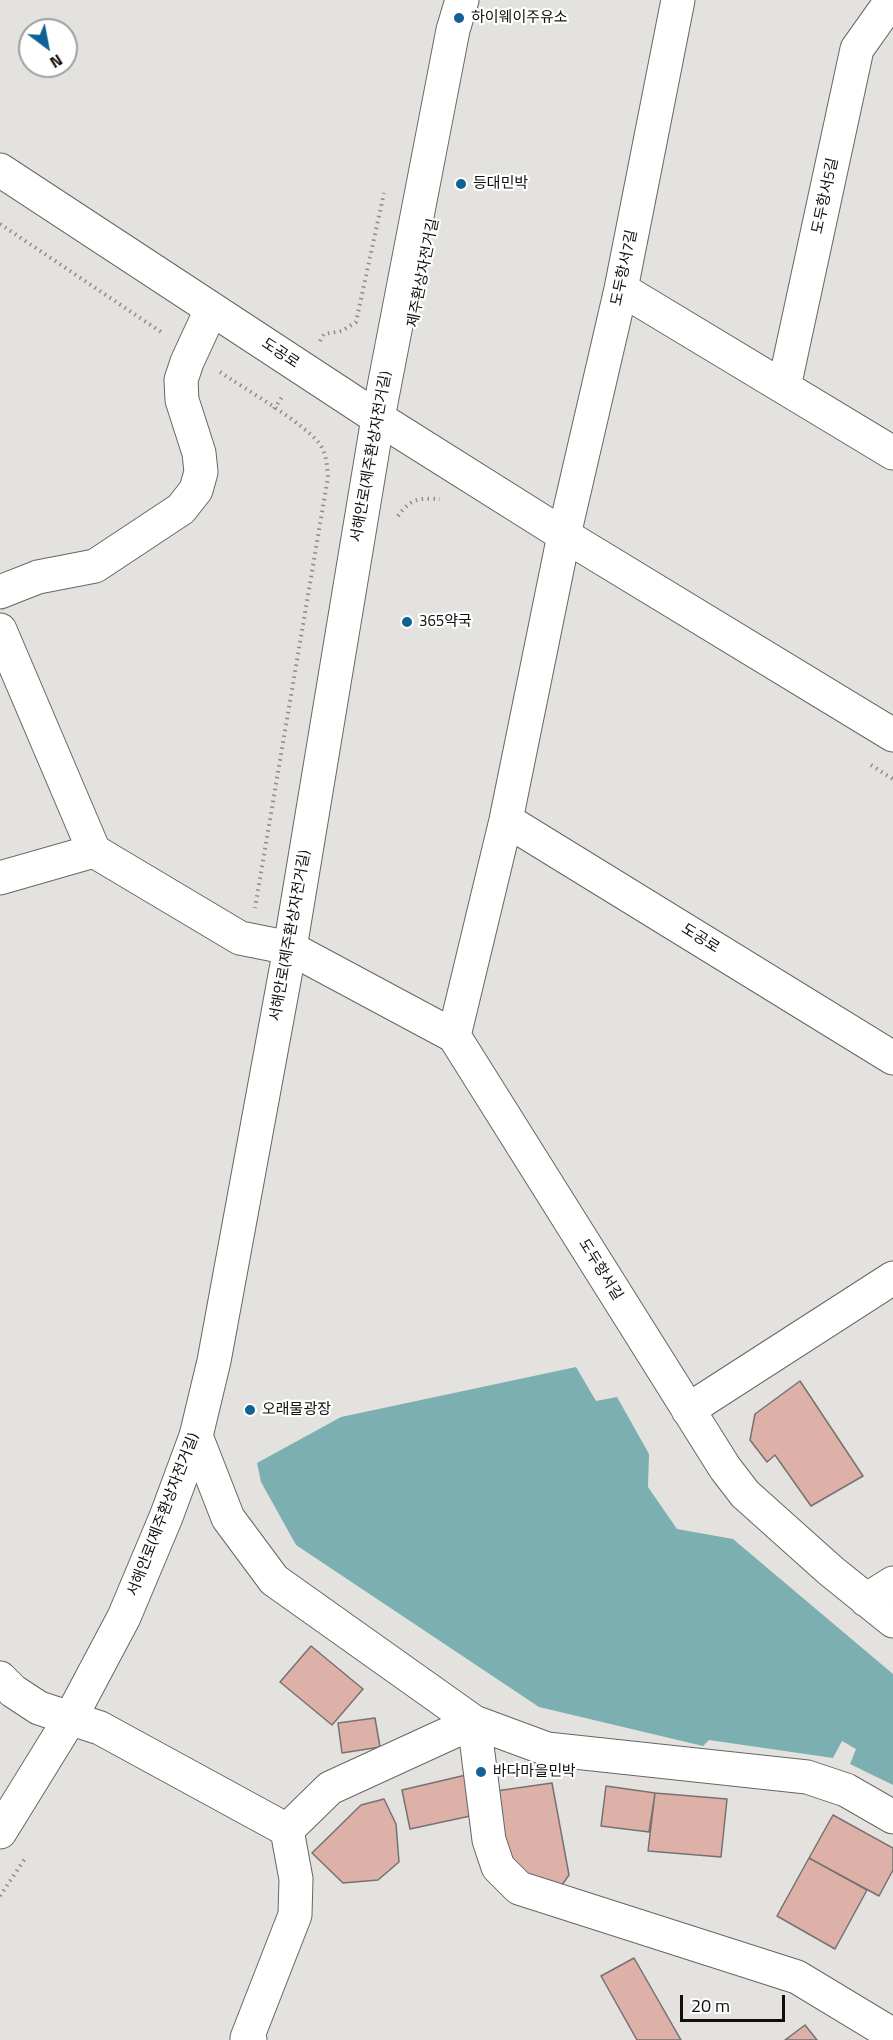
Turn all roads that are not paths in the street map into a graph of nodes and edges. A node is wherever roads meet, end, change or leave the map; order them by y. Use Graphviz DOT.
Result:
graph roads {
  1 [pos="462,0"];
  2 [pos="678,0"];
  3 [pos="885,14"];
  4 [pos="0,170"];
  5 [pos="621,289"];
  6 [pos="211,309"];
  7 [pos="784,387"];
  8 [pos="378,418"];
  9 [pos="893,453"];
  10 [pos="564,534"];
  11 [pos="0,592"];
  12 [pos="0,630"];
  13 [pos="893,735"];
  14 [pos="506,820"];
  15 [pos="94,851"];
  16 [pos="0,878"];
  17 [pos="290,948"];
  18 [pos="454,1036"];
  19 [pos="893,1058"];
  20 [pos="893,1278"];
  21 [pos="688,1410"];
  22 [pos="196,1436"];
  23 [pos="893,1583"];
  24 [pos="866,1600"];
  25 [pos="893,1621"];
  26 [pos="0,1678"];
  27 [pos="71,1717"];
  28 [pos="474,1722"];
  29 [pos="893,1817"];
  30 [pos="287,1830"];
  31 [pos="0,1832"];
  32 [pos="893,2035"];
  33 [pos="249,2040"];
  1 -- 8 [label="street, 서해안로(제주환상자전거길)"];
  2 -- 5 [label="street, 도두항서7길"];
  3 -- 7 [label="street, 도두항서5길"];
  4 -- 6 [label="street, 도공로"];
  5 -- 7 [label="street"];
  5 -- 10 [label="street, 도두항서7길"];
  6 -- 8 [label="street, 도공로"];
  6 -- 11 [label="street"];
  7 -- 9 [label="street"];
  8 -- 10 [label="street, 도공로"];
  8 -- 17 [label="street, 서해안로(제주환상자전거길)"];
  10 -- 13 [label="street, 도공로"];
  10 -- 14 [label="street"];
  12 -- 15 [label="street"];
  14 -- 18 [label="street"];
  14 -- 19 [label="street, 도공로"];
  15 -- 16 [label="street"];
  15 -- 17 [label="street, 도두항서길"];
  17 -- 18 [label="street, 도두항서길"];
  17 -- 22 [label="street, 서해안로(제주환상자전거길)"];
  18 -- 21 [label="street, 도두항서길"];
  20 -- 21 [label="street"];
  21 -- 24 [label="street, 도두항서길"];
  22 -- 27 [label="street, 서해안로(제주환상자전거길)"];
  22 -- 28 [label="street"];
  23 -- 24 [label="street"];
  24 -- 25 [label="street, 도두항서길"];
  26 -- 27 [label="street"];
  27 -- 30 [label="street"];
  27 -- 31 [label="street, 서해안로(제주환상자전거길)"];
  28 -- 29 [label="street"];
  28 -- 30 [label="street"];
  28 -- 32 [label="street"];
  30 -- 33 [label="street"];
}
